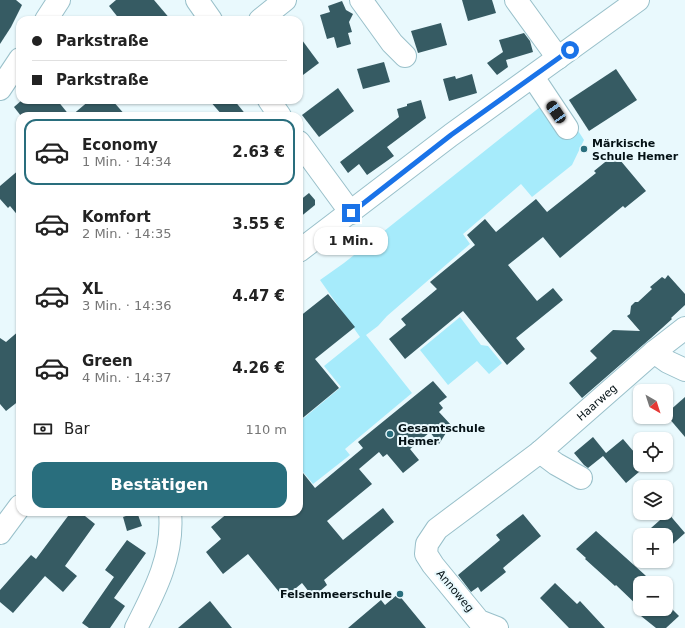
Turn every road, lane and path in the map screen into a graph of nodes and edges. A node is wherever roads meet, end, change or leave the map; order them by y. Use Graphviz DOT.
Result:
graph roads {
  1 [pos="59,0"];
  2 [pos="197,0"];
  3 [pos="285,0"];
  4 [pos="361,0"];
  5 [pos="516,0"];
  6 [pos="638,0"];
  7 [pos="49,16"];
  8 [pos="208,16"];
  9 [pos="265,16"];
  10 [pos="405,56"];
  11 [pos="558,58"];
  12 [pos="16,65"];
  13 [pos="532,77"];
  14 [pos="0,89"];
  15 [pos="567,128"];
  16 [pos="303,147"];
  17 [pos="351,213"];
  18 [pos="303,248"];
  19 [pos="685,328"];
  20 [pos="654,352"];
  21 [pos="685,370"];
  22 [pos="540,452"];
  23 [pos="581,478"];
  24 [pos="16,511"];
  25 [pos="170,516"];
  26 [pos="0,533"];
  27 [pos="427,544"];
  28 [pos="136,628"];
  29 [pos="497,628"];
  1 -- 7 [label="street"];
  2 -- 8 [label="street"];
  3 -- 9 [label="street"];
  4 -- 10 [label="street"];
  5 -- 11 [label="street"];
  6 -- 11 [label="street"];
  11 -- 13 [label="street"];
  12 -- 14 [label="street"];
  13 -- 15 [label="street"];
  13 -- 17 [label="street"];
  16 -- 17 [label="street"];
  17 -- 18 [label="street"];
  19 -- 20 [label="street, Haarweg"];
  20 -- 21 [label="street"];
  20 -- 22 [label="street, Haarweg"];
  22 -- 23 [label="street"];
  22 -- 27 [label="street, Haarweg"];
  24 -- 26 [label="street"];
  25 -- 28 [label="street"];
  27 -- 29 [label="street, Annoweg"];
}
